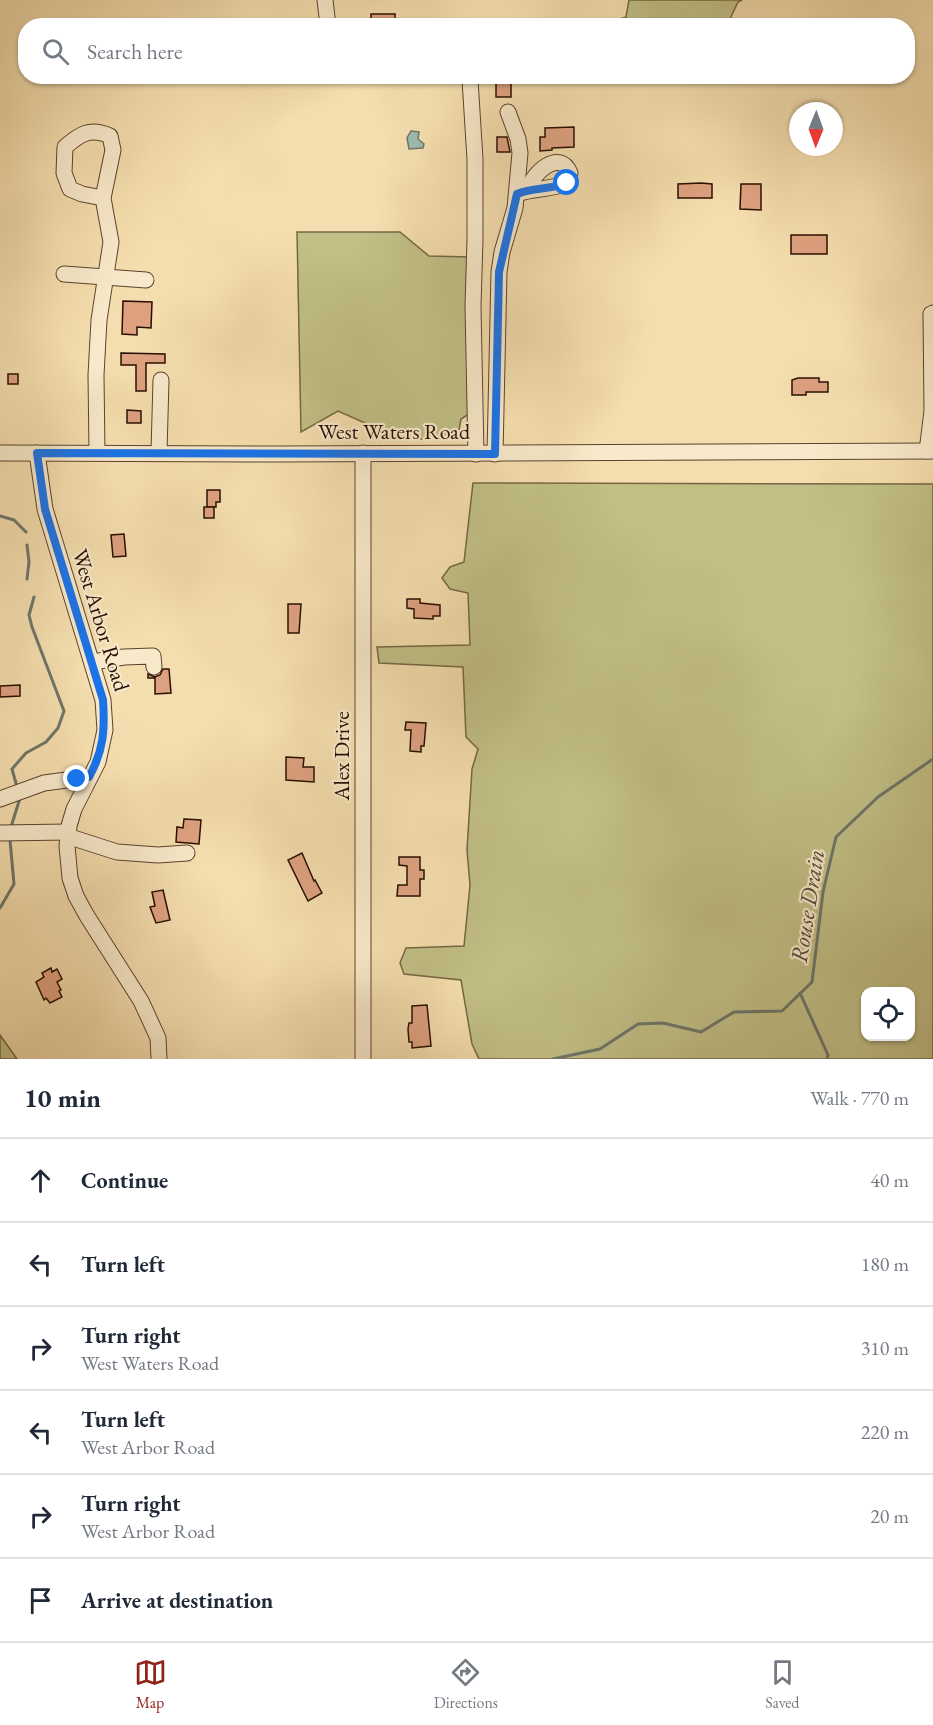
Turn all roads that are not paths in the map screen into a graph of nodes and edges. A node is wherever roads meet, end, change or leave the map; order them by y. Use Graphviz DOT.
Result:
graph roads {
  1 [pos="325,0"];
  2 [pos="326,18"];
  3 [pos="470,84"];
  4 [pos="508,112"];
  5 [pos="103,198"];
  6 [pos="64,274"];
  7 [pos="106,278"];
  8 [pos="146,280"];
  9 [pos="933,313"];
  10 [pos="161,380"];
  11 [pos="930,452"];
  12 [pos="0,453"];
  13 [pos="37,453"];
  14 [pos="97,453"];
  15 [pos="159,453"];
  16 [pos="363,453"];
  17 [pos="476,454"];
  18 [pos="495,454"];
  19 [pos="93,662"];
  20 [pos="154,667"];
  21 [pos="89,777"];
  22 [pos="0,799"];
  23 [pos="0,833"];
  24 [pos="68,834"];
  25 [pos="188,853"];
  26 [pos="159,1059"];
  27 [pos="363,1059"];
  1 -- 2 [label="street"];
  3 -- 17 [label="street"];
  4 -- 18 [label="street"];
  5 -- 5 [label="street"];
  5 -- 7 [label="street"];
  6 -- 7 [label="street"];
  7 -- 8 [label="street"];
  7 -- 14 [label="street"];
  9 -- 11 [label="street"];
  10 -- 15 [label="street"];
  11 -- 18 [label="street, West Waters Road"];
  12 -- 13 [label="street, West Waters Road"];
  13 -- 14 [label="street, West Waters Road"];
  13 -- 19 [label="street, West Arbor Road"];
  14 -- 15 [label="street, West Waters Road"];
  15 -- 16 [label="street, West Waters Road"];
  16 -- 17 [label="street, West Waters Road"];
  16 -- 27 [label="street, Alex Drive"];
  17 -- 18 [label="street, West Waters Road"];
  19 -- 20 [label="street"];
  19 -- 21 [label="street, West Arbor Road"];
  21 -- 22 [label="street"];
  21 -- 24 [label="street, West Arbor Road"];
  23 -- 24 [label="street"];
  24 -- 25 [label="street"];
  24 -- 26 [label="street, West Arbor Road"];
}
